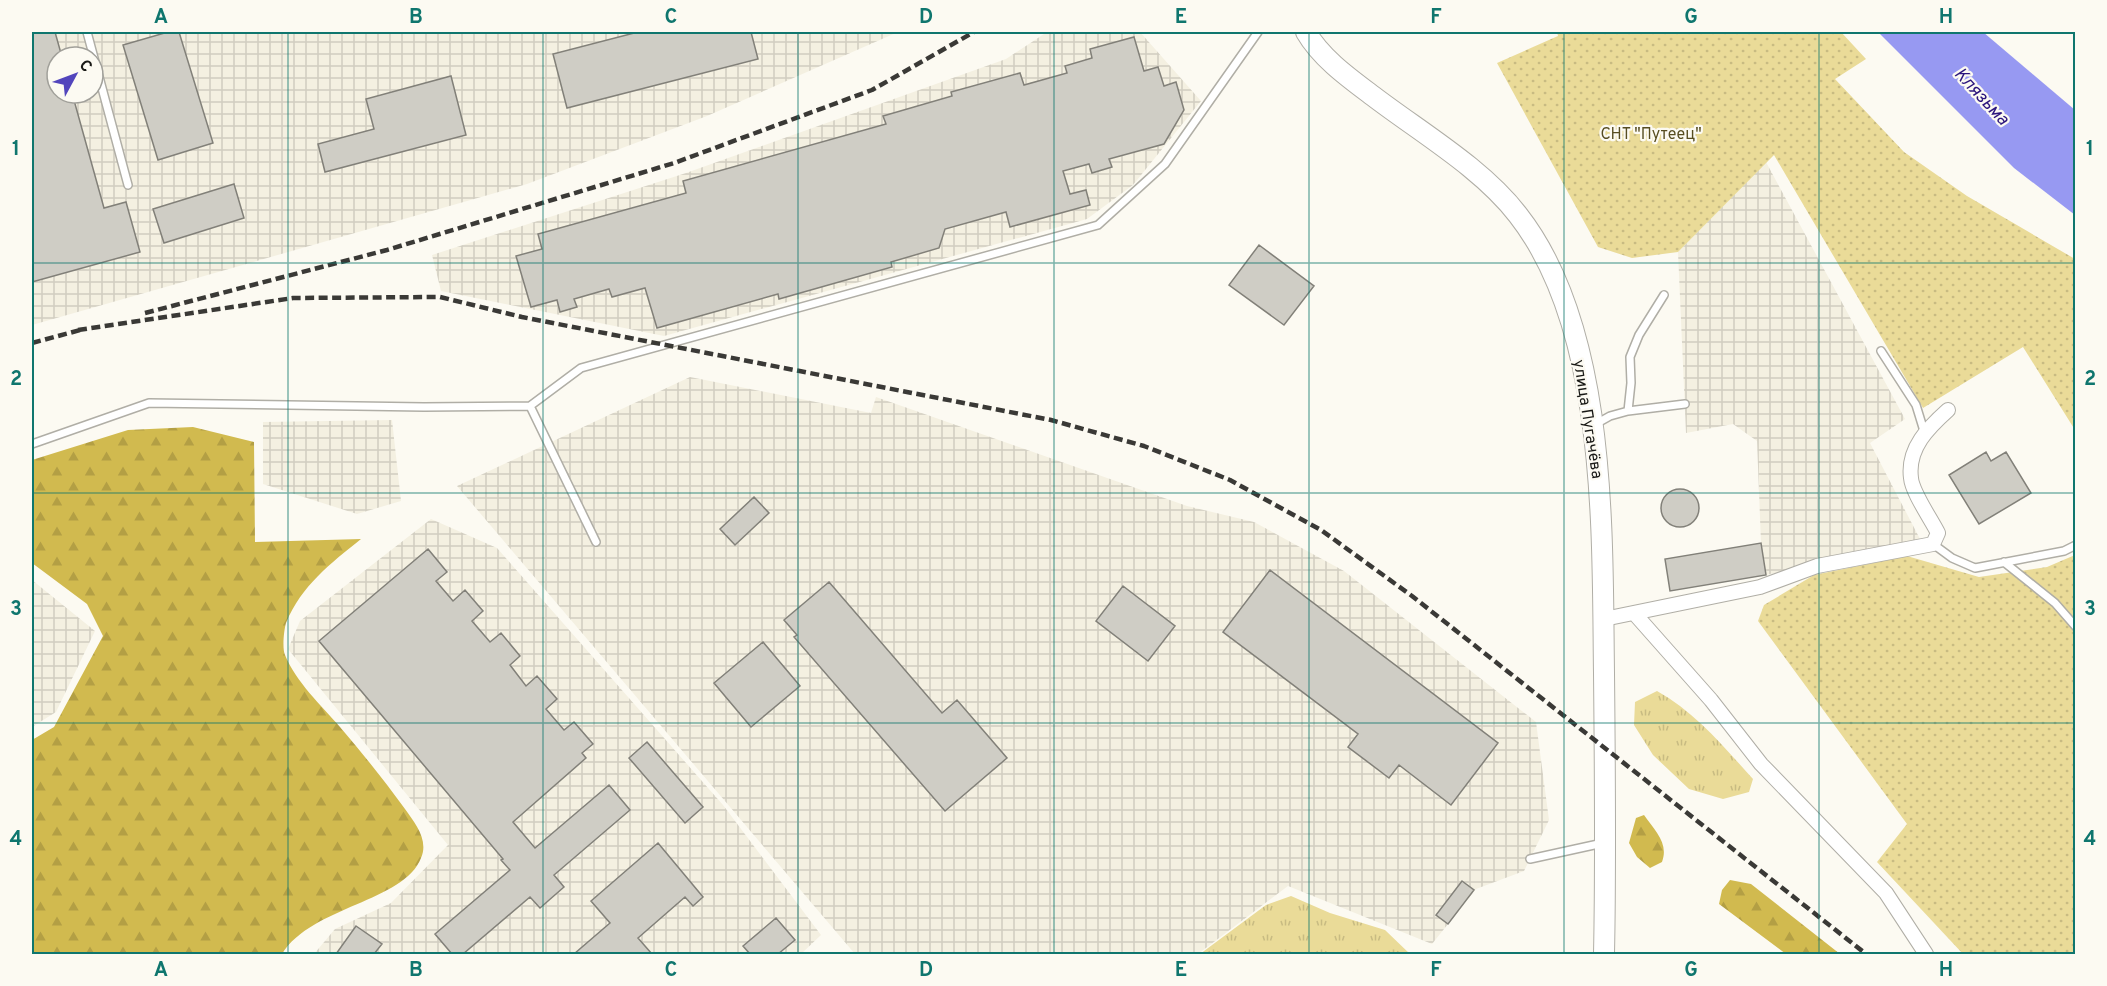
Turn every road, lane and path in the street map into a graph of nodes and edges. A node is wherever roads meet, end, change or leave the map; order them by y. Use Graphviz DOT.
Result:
graph roads {
  1 [pos="87,32"];
  2 [pos="1258,32"];
  3 [pos="1306,32"];
  4 [pos="128,185"];
  5 [pos="1664,295"];
  6 [pos="1881,351"];
  7 [pos="1685,404"];
  8 [pos="530,406"];
  9 [pos="1948,410"];
  10 [pos="1628,411"];
  11 [pos="1592,427"];
  12 [pos="1924,431"];
  13 [pos="32,444"];
  14 [pos="596,542"];
  15 [pos="1933,544"];
  16 [pos="2076,545"];
  17 [pos="2004,562"];
  18 [pos="1634,613"];
  19 [pos="1604,619"];
  20 [pos="2076,627"];
  21 [pos="1606,843"];
  22 [pos="1530,859"];
  23 [pos="1604,954"];
  24 [pos="1926,954"];
  1 -- 4 [label="lane"];
  2 -- 8 [label="lane"];
  3 -- 11 [label="street, улица Пугачёва"];
  5 -- 10 [label="lane"];
  6 -- 12 [label="lane"];
  7 -- 10 [label="lane"];
  8 -- 13 [label="lane"];
  8 -- 14 [label="lane"];
  9 -- 12 [label="street"];
  10 -- 11 [label="lane"];
  11 -- 19 [label="street, улица Пугачёва"];
  12 -- 15 [label="street"];
  15 -- 17 [label="lane"];
  15 -- 18 [label="street"];
  16 -- 17 [label="lane"];
  17 -- 20 [label="lane"];
  18 -- 19 [label="street"];
  18 -- 24 [label="street"];
  19 -- 21 [label="street, улица Пугачёва"];
  21 -- 22 [label="lane"];
  21 -- 23 [label="street, улица Пугачёва"];
}
